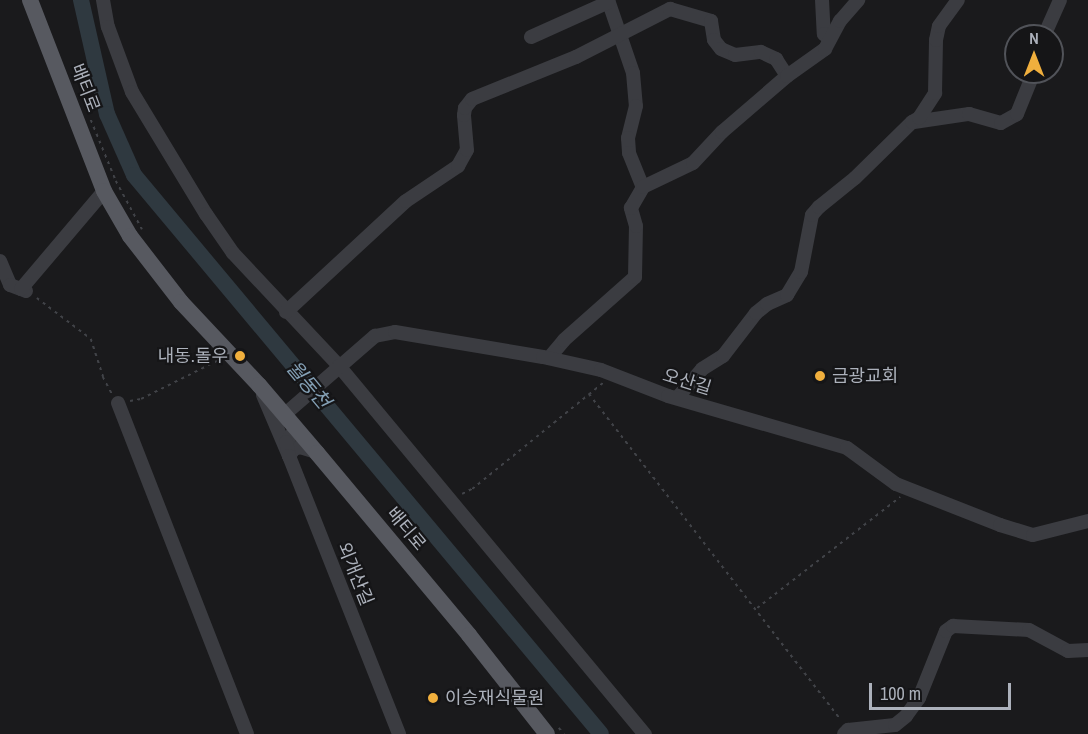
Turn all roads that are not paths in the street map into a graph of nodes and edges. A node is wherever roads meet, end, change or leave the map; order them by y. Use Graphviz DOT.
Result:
graph roads {
  1 [pos="30,0"];
  2 [pos="103,0"];
  3 [pos="822,0"];
  4 [pos="858,0"];
  5 [pos="958,0"];
  6 [pos="1060,0"];
  7 [pos="609,1"];
  8 [pos="1049,24"];
  9 [pos="622,34"];
  10 [pos="531,37"];
  11 [pos="830,40"];
  12 [pos="787,76"];
  13 [pos="1029,84"];
  14 [pos="912,122"];
  15 [pos="643,187"];
  16 [pos="104,191"];
  17 [pos="0,261"];
  18 [pos="286,312"];
  19 [pos="549,358"];
  20 [pos="338,367"];
  21 [pos="259,385"];
  22 [pos="677,398"];
  23 [pos="118,404"];
  24 [pos="284,415"];
  25 [pos="296,429"];
  26 [pos="317,453"];
  27 [pos="289,456"];
  28 [pos="1088,521"];
  29 [pos="1088,650"];
  30 [pos="552,730"];
  31 [pos="846,732"];
  32 [pos="247,734"];
  33 [pos="399,734"];
  34 [pos="645,734"];
  1 -- 16 [label="main road, 배티로"];
  2 -- 18 [label="street"];
  3 -- 11 [label="street"];
  4 -- 11 [label="street"];
  5 -- 14 [label="street"];
  6 -- 8 [label="street"];
  7 -- 9 [label="street"];
  7 -- 10 [label="street"];
  9 -- 12 [label="street"];
  9 -- 15 [label="street"];
  9 -- 18 [label="street"];
  11 -- 12 [label="street"];
  12 -- 15 [label="street"];
  13 -- 14 [label="street"];
  14 -- 22 [label="street"];
  15 -- 19 [label="street"];
  16 -- 17 [label="street"];
  16 -- 21 [label="main road, 배티로"];
  18 -- 20 [label="street"];
  19 -- 20 [label="street, 오산길"];
  19 -- 22 [label="street, 오산길"];
  20 -- 24 [label="street, 오산길"];
  20 -- 34 [label="street"];
  21 -- 24 [label="main road, 배티로"];
  21 -- 27 [label="street, 외개산길"];
  22 -- 28 [label="street, 오산길"];
  23 -- 32 [label="street"];
  24 -- 25 [label="main road, 배티로"];
  25 -- 26 [label="main road, 배티로"];
  25 -- 27 [label="street"];
  26 -- 27 [label="street"];
  26 -- 30 [label="main road, 배티로"];
  27 -- 33 [label="street, 외개산길"];
  29 -- 31 [label="street"];
}
